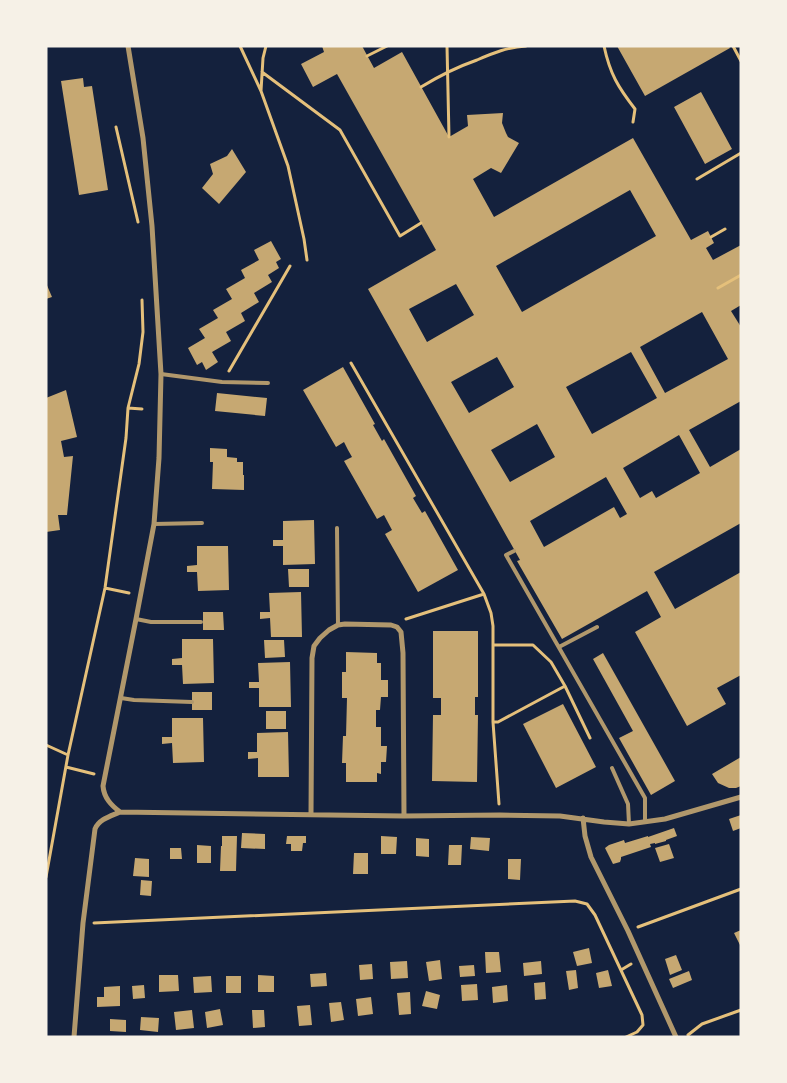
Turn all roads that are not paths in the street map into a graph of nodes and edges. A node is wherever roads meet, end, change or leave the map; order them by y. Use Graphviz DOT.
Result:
graph roads {
  1 [pos="128,46"];
  2 [pos="161,374"];
  3 [pos="268,383"];
  4 [pos="202,523"];
  5 [pos="154,524"];
  6 [pos="337,528"];
  7 [pos="514,551"];
  8 [pos="136,619"];
  9 [pos="201,622"];
  10 [pos="338,625"];
  11 [pos="597,627"];
  12 [pos="559,648"];
  13 [pos="121,698"];
  14 [pos="192,702"];
  15 [pos="612,768"];
  16 [pos="741,798"];
  17 [pos="120,812"];
  18 [pos="311,815"];
  19 [pos="404,816"];
  20 [pos="583,818"];
  21 [pos="645,822"];
  22 [pos="629,824"];
  23 [pos="74,1037"];
  24 [pos="676,1037"];
  1 -- 2 [label="street"];
  2 -- 3 [label="lane"];
  2 -- 5 [label="street"];
  4 -- 5 [label="lane"];
  5 -- 8 [label="street"];
  6 -- 10 [label="lane"];
  7 -- 12 [label="lane"];
  8 -- 9 [label="lane"];
  8 -- 13 [label="street"];
  10 -- 18 [label="street"];
  10 -- 19 [label="street"];
  11 -- 12 [label="lane"];
  12 -- 21 [label="lane"];
  13 -- 14 [label="lane"];
  13 -- 17 [label="street"];
  15 -- 22 [label="lane"];
  16 -- 21 [label="street"];
  17 -- 18 [label="street"];
  17 -- 23 [label="street"];
  18 -- 19 [label="street"];
  19 -- 20 [label="street"];
  20 -- 22 [label="street"];
  20 -- 24 [label="street"];
  21 -- 22 [label="street"];
}
